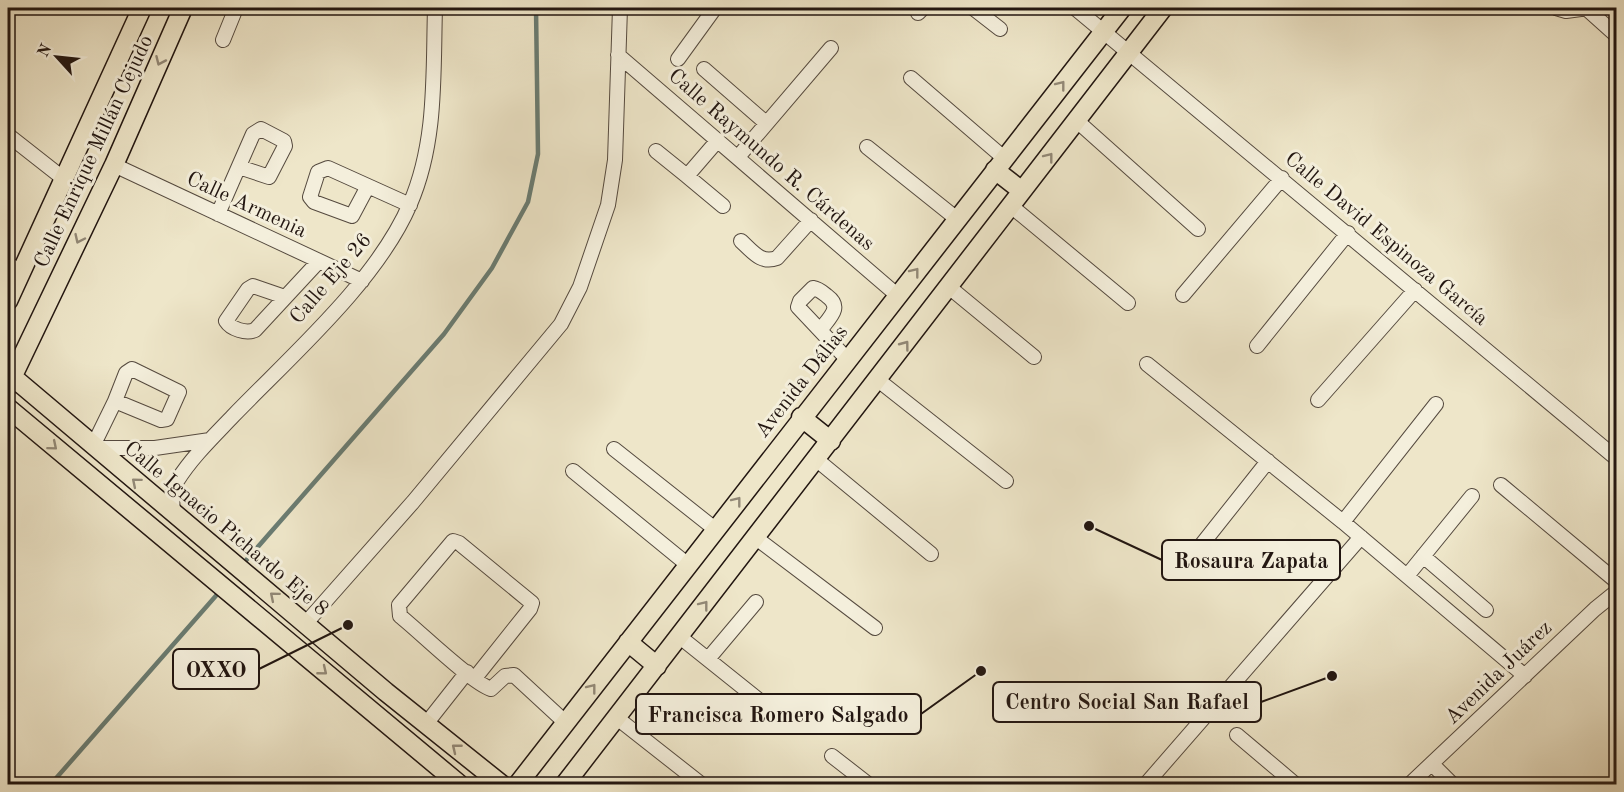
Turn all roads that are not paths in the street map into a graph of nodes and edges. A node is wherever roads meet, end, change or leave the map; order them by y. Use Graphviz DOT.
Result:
graph roads {
  1 [pos="142,8"];
  2 [pos="183,8"];
  3 [pos="236,8"];
  4 [pos="435,8"];
  5 [pos="620,8"];
  6 [pos="715,8"];
  7 [pos="973,8"];
  8 [pos="1075,8"];
  9 [pos="1122,8"];
  10 [pos="1162,8"];
  11 [pos="1587,8"];
  12 [pos="1561,9"];
  13 [pos="1000,29"];
  14 [pos="1104,30"];
  15 [pos="1617,36"];
  16 [pos="223,40"];
  17 [pos="831,48"];
  18 [pos="1130,51"];
  19 [pos="618,55"];
  20 [pos="678,59"];
  21 [pos="704,69"];
  22 [pos="910,78"];
  23 [pos="1077,121"];
  24 [pos="766,123"];
  25 [pos="8,135"];
  26 [pos="718,140"];
  27 [pos="867,147"];
  28 [pos="656,151"];
  29 [pos="738,157"];
  30 [pos="1000,164"];
  31 [pos="114,165"];
  32 [pos="239,167"];
  33 [pos="687,176"];
  34 [pos="1282,178"];
  35 [pos="64,179"];
  36 [pos="368,186"];
  37 [pos="1022,191"];
  38 [pos="410,205"];
  39 [pos="723,206"];
  40 [pos="1011,206"];
  41 [pos="218,214"];
  42 [pos="957,219"];
  43 [pos="811,220"];
  44 [pos="1198,229"];
  45 [pos="1348,233"];
  46 [pos="741,241"];
  47 [pos="319,261"];
  48 [pos="14,268"];
  49 [pos="362,281"];
  50 [pos="950,286"];
  51 [pos="1415,290"];
  52 [pos="897,295"];
  53 [pos="1183,296"];
  54 [pos="285,297"];
  55 [pos="8,301"];
  56 [pos="1128,303"];
  57 [pos="821,329"];
  58 [pos="1257,346"];
  59 [pos="1034,357"];
  60 [pos="847,359"];
  61 [pos="1148,364"];
  62 [pos="9,379"];
  63 [pos="878,380"];
  64 [pos="1318,400"];
  65 [pos="115,401"];
  66 [pos="1436,404"];
  67 [pos="8,408"];
  68 [pos="801,417"];
  69 [pos="210,440"];
  70 [pos="831,441"];
  71 [pos="94,447"];
  72 [pos="614,449"];
  73 [pos="1617,458"];
  74 [pos="817,460"];
  75 [pos="1268,461"];
  76 [pos="573,471"];
  77 [pos="1006,481"];
  78 [pos="1501,485"];
  79 [pos="1472,496"];
  80 [pos="173,512"];
  81 [pos="1343,522"];
  82 [pos="715,529"];
  83 [pos="1361,537"];
  84 [pos="756,538"];
  85 [pos="1195,553"];
  86 [pos="931,554"];
  87 [pos="1423,556"];
  88 [pos="688,565"];
  89 [pos="1407,576"];
  90 [pos="1617,581"];
  91 [pos="1617,592"];
  92 [pos="756,602"];
  93 [pos="1486,610"];
  94 [pos="306,623"];
  95 [pos="875,628"];
  96 [pos="680,637"];
  97 [pos="628,642"];
  98 [pos="708,659"];
  99 [pos="657,666"];
  100 [pos="471,675"];
  101 [pos="1525,676"];
  102 [pos="386,692"];
  103 [pos="765,705"];
  104 [pos="371,711"];
  105 [pos="617,718"];
  106 [pos="566,723"];
  107 [pos="426,724"];
  108 [pos="1237,735"];
  109 [pos="832,756"];
  110 [pos="1432,764"];
  111 [pos="459,784"];
  112 [pos="501,784"];
  113 [pos="518,784"];
  114 [pos="565,784"];
  115 [pos="701,784"];
  116 [pos="868,784"];
  117 [pos="1146,784"];
  118 [pos="1294,784"];
  119 [pos="1410,784"];
  120 [pos="1452,784"];
  1 -- 35 [label="main road, Calle Enrique Millán Cejudo"];
  2 -- 31 [label="main road, Calle Enrique Millán Cejudo, one-way"];
  3 -- 16 [label="street"];
  4 -- 38 [label="street, Calle Eje 26"];
  5 -- 19 [label="street"];
  6 -- 20 [label="street"];
  7 -- 13 [label="street"];
  8 -- 14 [label="street"];
  9 -- 14 [label="main road, Avenida Dálias"];
  10 -- 18 [label="main road"];
  11 -- 12 [label="street"];
  11 -- 15 [label="street"];
  14 -- 18 [label="street, Calle David Espinoza García"];
  30 -- 14 [label="main road, Avenida Dálias, one-way"];
  17 -- 24 [label="street"];
  18 -- 23 [label="main road"];
  18 -- 34 [label="street, Calle David Espinoza García"];
  19 -- 26 [label="street, Calle Raymundo R. Cárdenas"];
  19 -- 94 [label="street"];
  21 -- 24 [label="street"];
  22 -- 30 [label="street"];
  37 -- 23 [label="main road, one-way"];
  23 -- 44 [label="street"];
  24 -- 29 [label="street"];
  25 -- 35 [label="street"];
  26 -- 29 [label="street, Calle Raymundo R. Cárdenas"];
  26 -- 33 [label="street"];
  27 -- 42 [label="street"];
  28 -- 33 [label="street"];
  29 -- 43 [label="street, Calle Raymundo R. Cárdenas"];
  30 -- 37 [label="main road"];
  30 -- 42 [label="main road, Avenida Dálias"];
  31 -- 41 [label="street, Calle Armenia"];
  31 -- 62 [label="main road, Calle Enrique Millán Cejudo, one-way"];
  32 -- 41 [label="street"];
  33 -- 39 [label="street"];
  34 -- 45 [label="street, Calle David Espinoza García"];
  34 -- 53 [label="street"];
  35 -- 48 [label="main road, Calle Enrique Millán Cejudo"];
  36 -- 38 [label="street"];
  37 -- 40 [label="main road"];
  38 -- 49 [label="street, Calle Eje 26"];
  40 -- 50 [label="main road"];
  40 -- 56 [label="street"];
  41 -- 47 [label="street, Calle Armenia"];
  52 -- 42 [label="main road, Avenida Dálias, one-way"];
  43 -- 46 [label="street"];
  43 -- 52 [label="street, Calle Raymundo R. Cárdenas"];
  45 -- 51 [label="street, Calle David Espinoza García"];
  45 -- 58 [label="street"];
  47 -- 49 [label="street, Calle Armenia"];
  47 -- 54 [label="street"];
  48 -- 55 [label="main road, Calle Enrique Millán Cejudo"];
  49 -- 69 [label="street, Calle Eje 26"];
  50 -- 59 [label="street"];
  63 -- 50 [label="main road, one-way"];
  51 -- 64 [label="street"];
  51 -- 73 [label="street, Calle David Espinoza García"];
  52 -- 60 [label="main road, Avenida Dálias"];
  57 -- 60 [label="street"];
  60 -- 68 [label="main road, Avenida Dálias"];
  61 -- 75 [label="street"];
  62 -- 71 [label="main road, Calle Ignacio Pichardo Eje 8"];
  63 -- 70 [label="main road"];
  63 -- 77 [label="street"];
  65 -- 65 [label="street"];
  65 -- 71 [label="street"];
  66 -- 81 [label="street"];
  67 -- 104 [label="main road, one-way"];
  68 -- 70 [label="main road"];
  82 -- 68 [label="main road, Avenida Dálias, one-way"];
  69 -- 71 [label="street"];
  69 -- 80 [label="street, Calle Eje 26"];
  70 -- 74 [label="main road"];
  80 -- 71 [label="main road, Calle Ignacio Pichardo Eje 8, one-way"];
  72 -- 82 [label="street"];
  74 -- 84 [label="main road"];
  74 -- 86 [label="street"];
  75 -- 81 [label="street"];
  75 -- 85 [label="street"];
  76 -- 88 [label="street"];
  78 -- 90 [label="street"];
  79 -- 87 [label="street"];
  94 -- 80 [label="main road, Calle Ignacio Pichardo Eje 8, one-way"];
  81 -- 83 [label="street"];
  82 -- 88 [label="main road, Avenida Dálias"];
  83 -- 89 [label="street"];
  83 -- 117 [label="street"];
  84 -- 95 [label="street"];
  96 -- 84 [label="main road, one-way"];
  87 -- 89 [label="street"];
  87 -- 93 [label="street"];
  88 -- 97 [label="main road, Avenida Dálias"];
  89 -- 101 [label="street"];
  91 -- 101 [label="street, Avenida Juárez"];
  92 -- 98 [label="street"];
  94 -- 102 [label="main road, Calle Ignacio Pichardo Eje 8"];
  96 -- 98 [label="street"];
  96 -- 99 [label="main road"];
  97 -- 99 [label="main road"];
  106 -- 97 [label="main road, Avenida Dálias, one-way"];
  98 -- 103 [label="street"];
  99 -- 105 [label="main road"];
  100 -- 100 [label="street"];
  100 -- 106 [label="street"];
  100 -- 107 [label="street"];
  101 -- 110 [label="street, Avenida Juárez"];
  102 -- 104 [label="main road"];
  102 -- 107 [label="main road, Calle Ignacio Pichardo Eje 8"];
  104 -- 111 [label="main road"];
  105 -- 114 [label="main road"];
  105 -- 115 [label="street"];
  106 -- 113 [label="main road, Avenida Dálias"];
  112 -- 107 [label="main road, Calle Ignacio Pichardo Eje 8, one-way"];
  108 -- 118 [label="street"];
  109 -- 116 [label="street"];
  110 -- 119 [label="street, Avenida Juárez"];
  110 -- 120 [label="street"];
}
